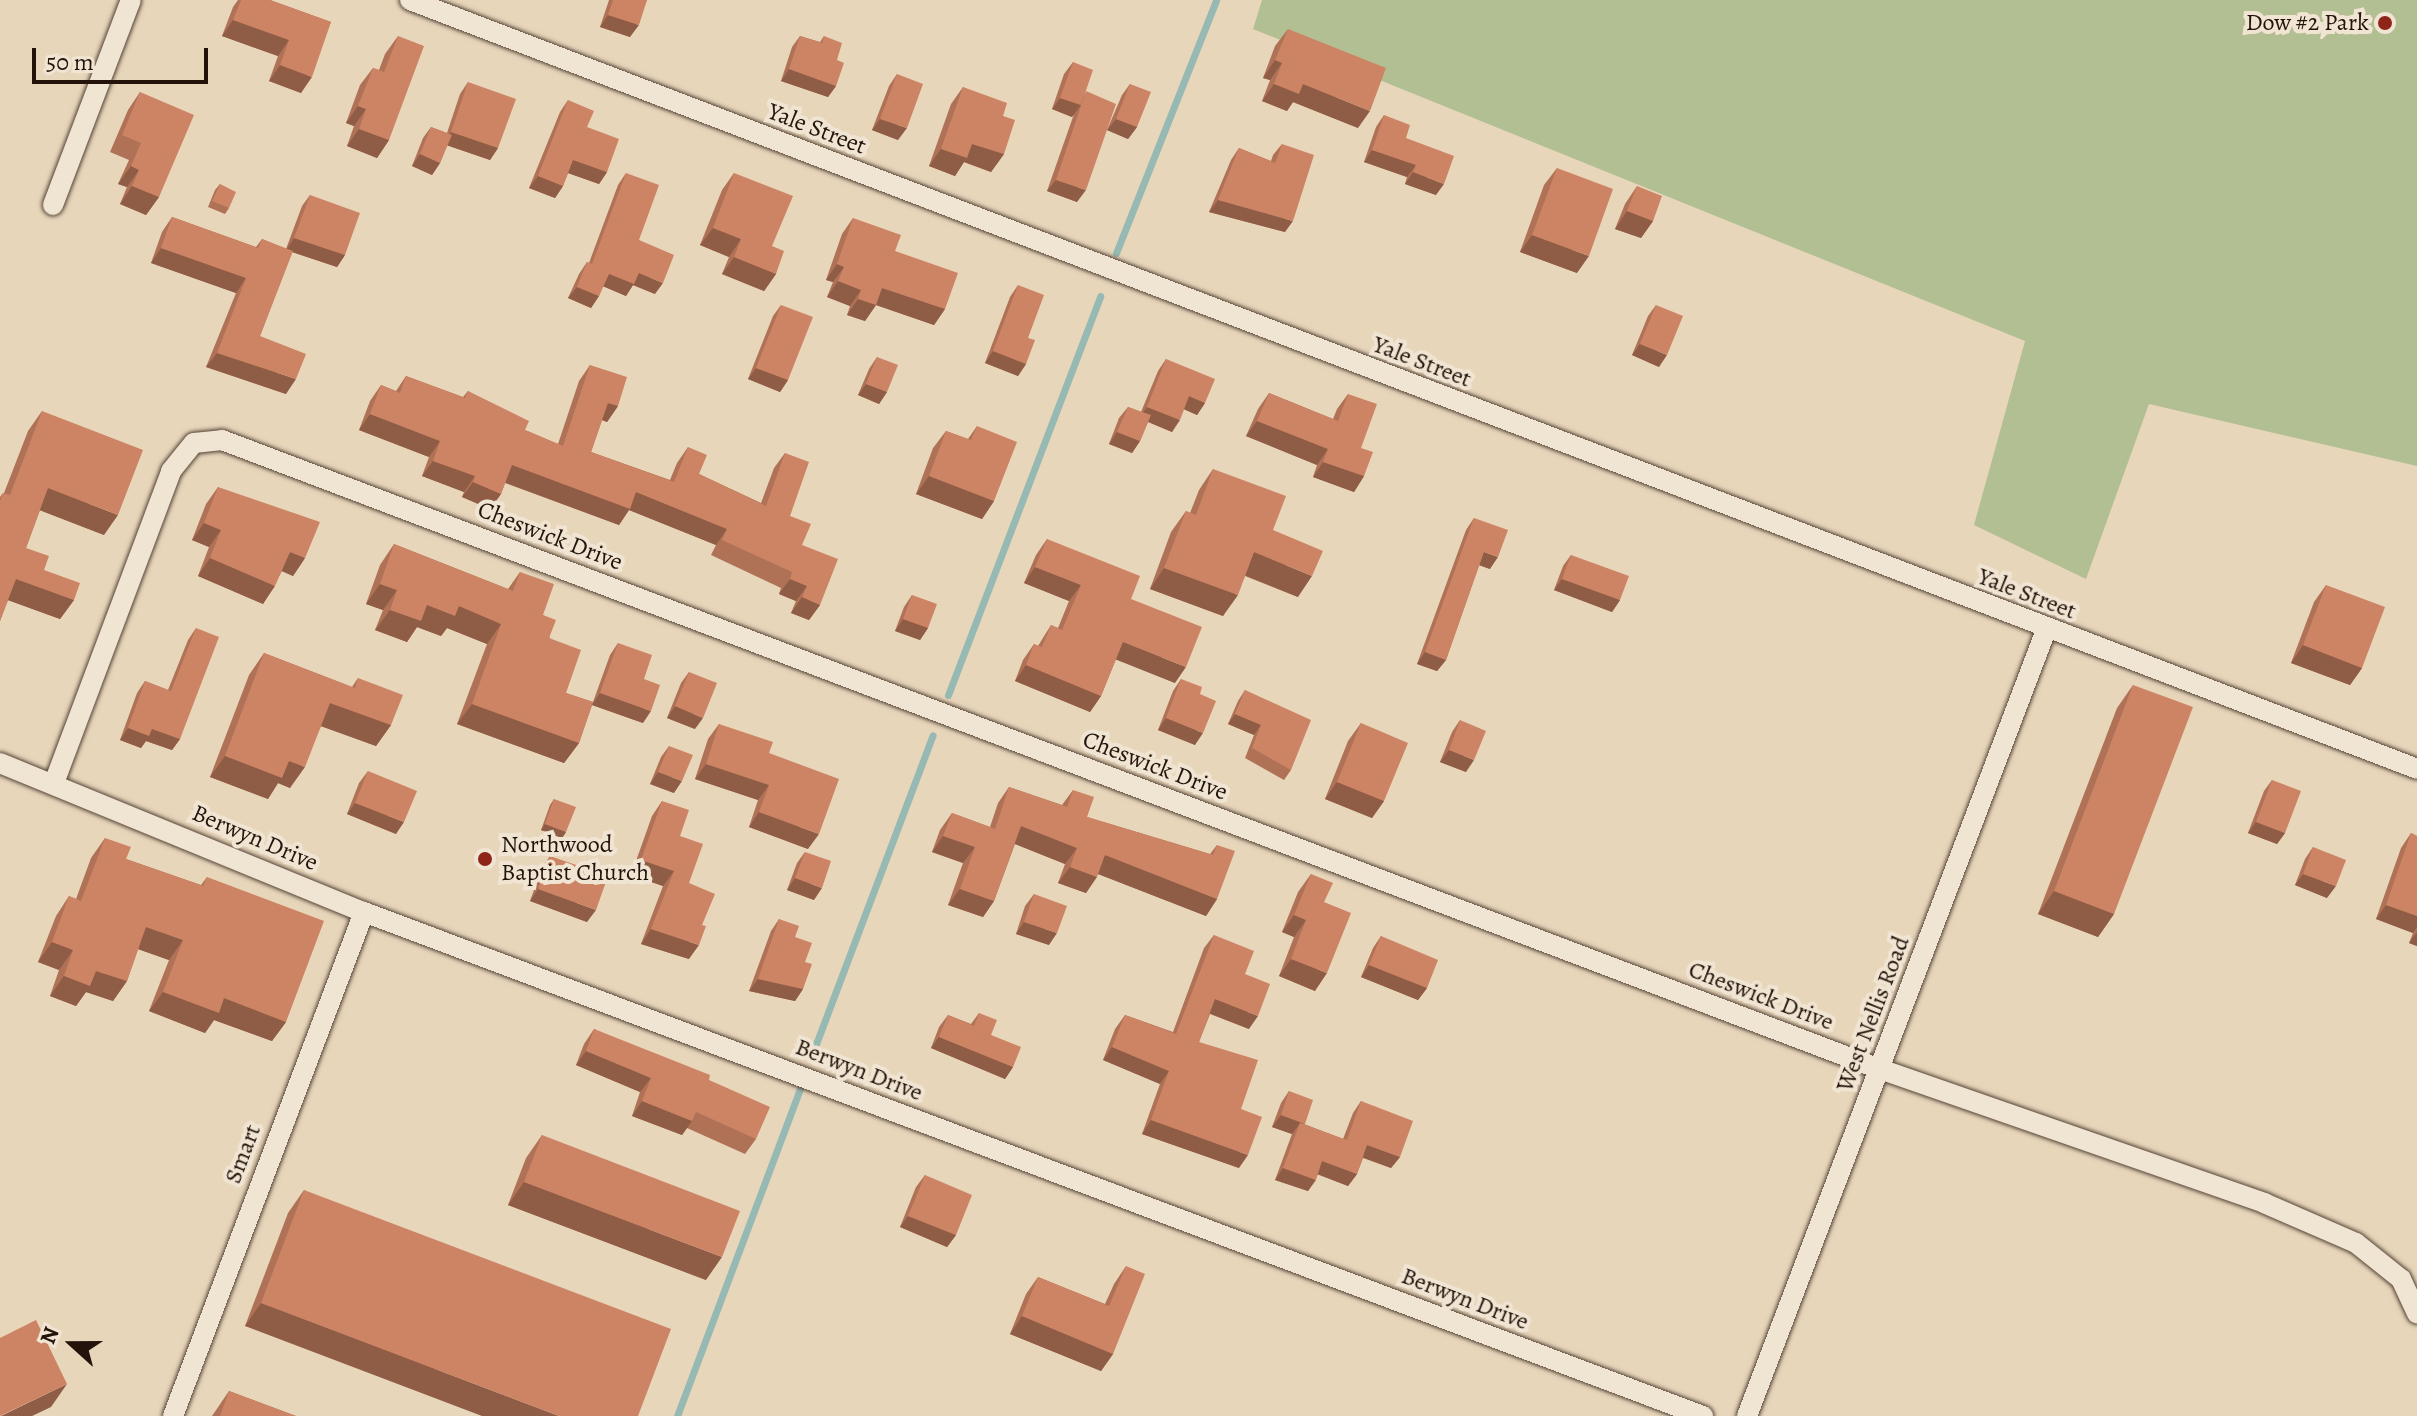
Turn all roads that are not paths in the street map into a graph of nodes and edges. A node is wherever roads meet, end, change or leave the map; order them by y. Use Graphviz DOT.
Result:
graph roads {
  1 [pos="131,0"];
  2 [pos="410,0"];
  3 [pos="53,205"];
  4 [pos="2046,630"];
  5 [pos="0,763"];
  6 [pos="2417,769"];
  7 [pos="54,783"];
  8 [pos="364,912"];
  9 [pos="1880,1069"];
  10 [pos="2417,1313"];
  11 [pos="173,1416"];
  12 [pos="1703,1416"];
  13 [pos="1747,1416"];
  1 -- 3 [label="street"];
  2 -- 4 [label="street, Yale Street"];
  4 -- 6 [label="street, Yale Street"];
  4 -- 9 [label="street, West Nellis Road"];
  5 -- 7 [label="street, Berwyn Drive"];
  7 -- 8 [label="street, Berwyn Drive"];
  7 -- 9 [label="street, Cheswick Drive"];
  8 -- 11 [label="street, Smart"];
  8 -- 12 [label="street, Berwyn Drive"];
  9 -- 10 [label="street, Cheswick Drive"];
  9 -- 13 [label="street, West Nellis Road"];
}
